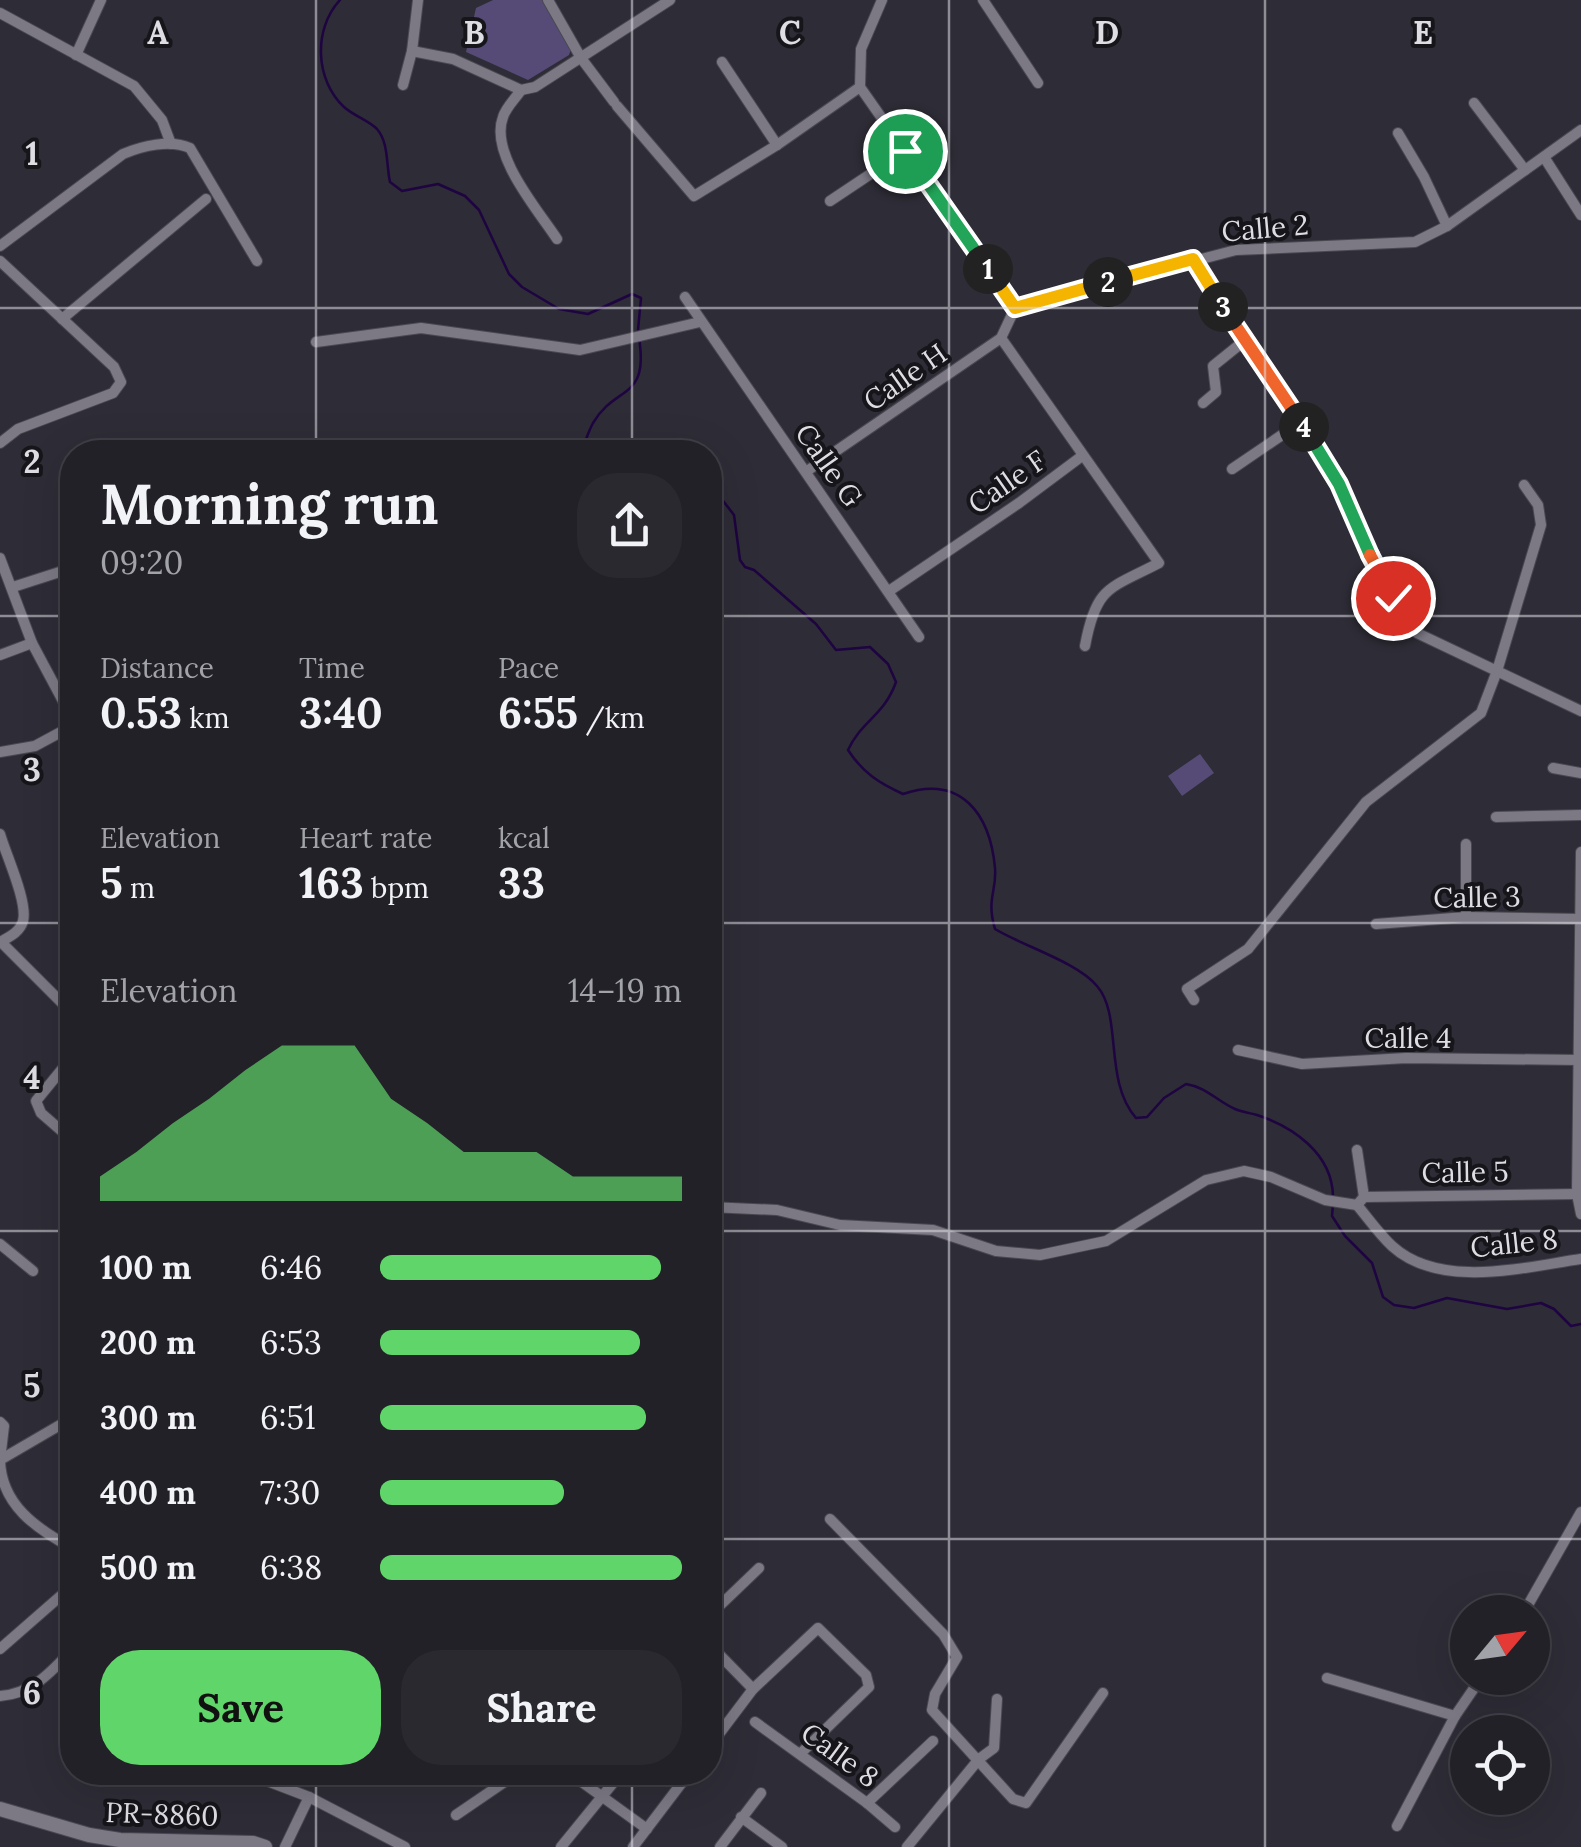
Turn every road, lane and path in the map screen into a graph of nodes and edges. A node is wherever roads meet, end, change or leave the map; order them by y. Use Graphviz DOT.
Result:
graph roads {
  1 [pos="101,0"];
  2 [pos="418,0"];
  3 [pos="548,0"];
  4 [pos="670,0"];
  5 [pos="882,0"];
  6 [pos="983,0"];
  7 [pos="0,13"];
  8 [pos="412,51"];
  9 [pos="76,54"];
  10 [pos="581,58"];
  11 [pos="722,62"];
  12 [pos="1038,82"];
  13 [pos="402,85"];
  14 [pos="860,87"];
  15 [pos="521,90"];
  16 [pos="1474,102"];
  17 [pos="1581,130"];
  18 [pos="1398,133"];
  19 [pos="171,144"];
  20 [pos="777,146"];
  21 [pos="905,151"];
  22 [pos="1544,157"];
  23 [pos="1524,170"];
  24 [pos="206,199"];
  25 [pos="830,200"];
  26 [pos="1581,215"];
  27 [pos="1447,226"];
  28 [pos="557,238"];
  29 [pos="0,246"];
  30 [pos="1193,259"];
  31 [pos="257,261"];
  32 [pos="0,262"];
  33 [pos="685,297"];
  34 [pos="1015,308"];
  35 [pos="62,319"];
  36 [pos="700,322"];
  37 [pos="1002,338"];
  38 [pos="1244,341"];
  39 [pos="316,342"];
  40 [pos="1203,402"];
  41 [pos="1301,422"];
  42 [pos="0,443"];
  43 [pos="1082,456"];
  44 [pos="1232,469"];
  45 [pos="807,472"];
  46 [pos="1524,485"];
  47 [pos="0,558"];
  48 [pos="60,572"];
  49 [pos="13,586"];
  50 [pos="889,591"];
  51 [pos="919,637"];
  52 [pos="32,643"];
  53 [pos="1085,646"];
  54 [pos="0,655"];
  55 [pos="1497,671"];
  56 [pos="60,696"];
  57 [pos="1581,711"];
  58 [pos="60,732"];
  59 [pos="0,752"];
  60 [pos="1553,768"];
  61 [pos="1581,773"];
  62 [pos="1581,815"];
  63 [pos="1496,818"];
  64 [pos="0,834"];
  65 [pos="1466,844"];
  66 [pos="1581,852"];
  67 [pos="4,862"];
  68 [pos="1466,917"];
  69 [pos="1580,919"];
  70 [pos="1376,924"];
  71 [pos="1,942"];
  72 [pos="1194,1000"];
  73 [pos="60,1001"];
  74 [pos="1238,1050"];
  75 [pos="1580,1060"];
  76 [pos="60,1072"];
  77 [pos="60,1130"];
  78 [pos="1356,1150"];
  79 [pos="1577,1194"];
  80 [pos="1360,1201"];
  81 [pos="722,1207"];
  82 [pos="1581,1214"];
  83 [pos="0,1244"];
  84 [pos="1581,1258"];
  85 [pos="33,1271"];
  86 [pos="0,1422"];
  87 [pos="60,1425"];
  88 [pos="0,1460"];
  89 [pos="1581,1512"];
  90 [pos="830,1519"];
  91 [pos="60,1542"];
  92 [pos="759,1568"];
  93 [pos="1534,1595"];
  94 [pos="60,1596"];
  95 [pos="722,1603"];
  96 [pos="0,1649"];
  97 [pos="722,1657"];
  98 [pos="60,1662"];
  99 [pos="1327,1678"];
  100 [pos="753,1689"];
  101 [pos="1103,1694"];
  102 [pos="0,1696"];
  103 [pos="997,1699"];
  104 [pos="1452,1715"];
  105 [pos="755,1722"];
  106 [pos="1450,1726"];
  107 [pos="722,1730"];
  108 [pos="933,1741"];
  109 [pos="800,1753"];
  110 [pos="980,1759"];
  111 [pos="277,1785"];
  112 [pos="500,1785"];
  113 [pos="586,1785"];
  114 [pos="612,1785"];
  115 [pos="680,1785"];
  116 [pos="761,1793"];
  117 [pos="309,1798"];
  118 [pos="603,1798"];
  119 [pos="868,1802"];
  120 [pos="0,1809"];
  121 [pos="456,1815"];
  122 [pos="742,1817"];
  123 [pos="1398,1826"];
  124 [pos="895,1827"];
  125 [pos="647,1829"];
  126 [pos="265,1847"];
  127 [pos="285,1847"];
  128 [pos="405,1847"];
  129 [pos="561,1847"];
  130 [pos="633,1847"];
  131 [pos="720,1847"];
  132 [pos="782,1847"];
  133 [pos="907,1847"];
  1 -- 9 [label="street"];
  2 -- 8 [label="street"];
  3 -- 10 [label="street"];
  4 -- 10 [label="street"];
  5 -- 14 [label="street"];
  6 -- 12 [label="street"];
  7 -- 9 [label="street"];
  8 -- 13 [label="street"];
  8 -- 15 [label="street"];
  9 -- 19 [label="street"];
  10 -- 15 [label="street"];
  10 -- 20 [label="street"];
  11 -- 20 [label="street"];
  14 -- 20 [label="street"];
  14 -- 21 [label="street"];
  15 -- 28 [label="street"];
  16 -- 23 [label="street"];
  17 -- 22 [label="street, Calle 2"];
  18 -- 27 [label="street"];
  19 -- 29 [label="street"];
  19 -- 31 [label="street"];
  21 -- 25 [label="street"];
  21 -- 34 [label="street"];
  22 -- 23 [label="street, Calle 2"];
  22 -- 26 [label="street"];
  23 -- 27 [label="street, Calle 2"];
  24 -- 35 [label="street"];
  27 -- 30 [label="street, Calle 2"];
  30 -- 34 [label="street, Calle 2"];
  30 -- 38 [label="street"];
  32 -- 35 [label="street"];
  33 -- 36 [label="street, Calle G"];
  34 -- 37 [label="street"];
  35 -- 42 [label="street"];
  36 -- 39 [label="street"];
  36 -- 45 [label="street, Calle G"];
  37 -- 43 [label="street, Calle F"];
  37 -- 45 [label="street, Calle H"];
  38 -- 40 [label="street"];
  38 -- 41 [label="street"];
  41 -- 44 [label="street"];
  41 -- 55 [label="street"];
  43 -- 50 [label="street, Calle F"];
  43 -- 53 [label="street"];
  45 -- 50 [label="street, Calle G"];
  46 -- 55 [label="street"];
  47 -- 49 [label="street"];
  48 -- 49 [label="street"];
  49 -- 52 [label="street"];
  50 -- 51 [label="street, Calle G"];
  52 -- 54 [label="street"];
  52 -- 56 [label="street"];
  55 -- 57 [label="street"];
  55 -- 72 [label="street"];
  58 -- 59 [label="street"];
  60 -- 61 [label="street"];
  62 -- 63 [label="street"];
  64 -- 67 [label="street"];
  65 -- 68 [label="street"];
  66 -- 69 [label="street"];
  67 -- 71 [label="street"];
  68 -- 69 [label="street, Calle 3"];
  68 -- 70 [label="street, Calle 3"];
  69 -- 75 [label="street"];
  71 -- 73 [label="street"];
  74 -- 75 [label="street, Calle 4"];
  75 -- 79 [label="street"];
  76 -- 77 [label="street"];
  78 -- 80 [label="street"];
  79 -- 80 [label="street, Calle 5"];
  79 -- 82 [label="street"];
  80 -- 81 [label="street, Calle 5"];
  80 -- 84 [label="street, Calle 8"];
  83 -- 85 [label="street"];
  86 -- 88 [label="street"];
  87 -- 88 [label="street"];
  88 -- 91 [label="street"];
  89 -- 93 [label="street"];
  90 -- 110 [label="street"];
  92 -- 95 [label="street"];
  94 -- 96 [label="street"];
  97 -- 100 [label="street"];
  98 -- 102 [label="street"];
  99 -- 104 [label="street"];
  100 -- 107 [label="street"];
  100 -- 109 [label="street"];
  101 -- 110 [label="street"];
  103 -- 110 [label="street"];
  105 -- 109 [label="street, Calle 8"];
  106 -- 123 [label="street"];
  108 -- 119 [label="street"];
  109 -- 119 [label="street, Calle 8"];
  110 -- 133 [label="street"];
  111 -- 117 [label="street"];
  112 -- 121 [label="street"];
  113 -- 118 [label="street"];
  114 -- 118 [label="street"];
  115 -- 125 [label="street"];
  116 -- 122 [label="street"];
  117 -- 127 [label="street"];
  117 -- 128 [label="street"];
  118 -- 125 [label="street"];
  118 -- 129 [label="street"];
  119 -- 124 [label="street, Calle 8"];
  120 -- 126 [label="street, PR-8860 / PR-8860"];
  122 -- 131 [label="street"];
  122 -- 132 [label="street"];
  125 -- 130 [label="street"];
}
